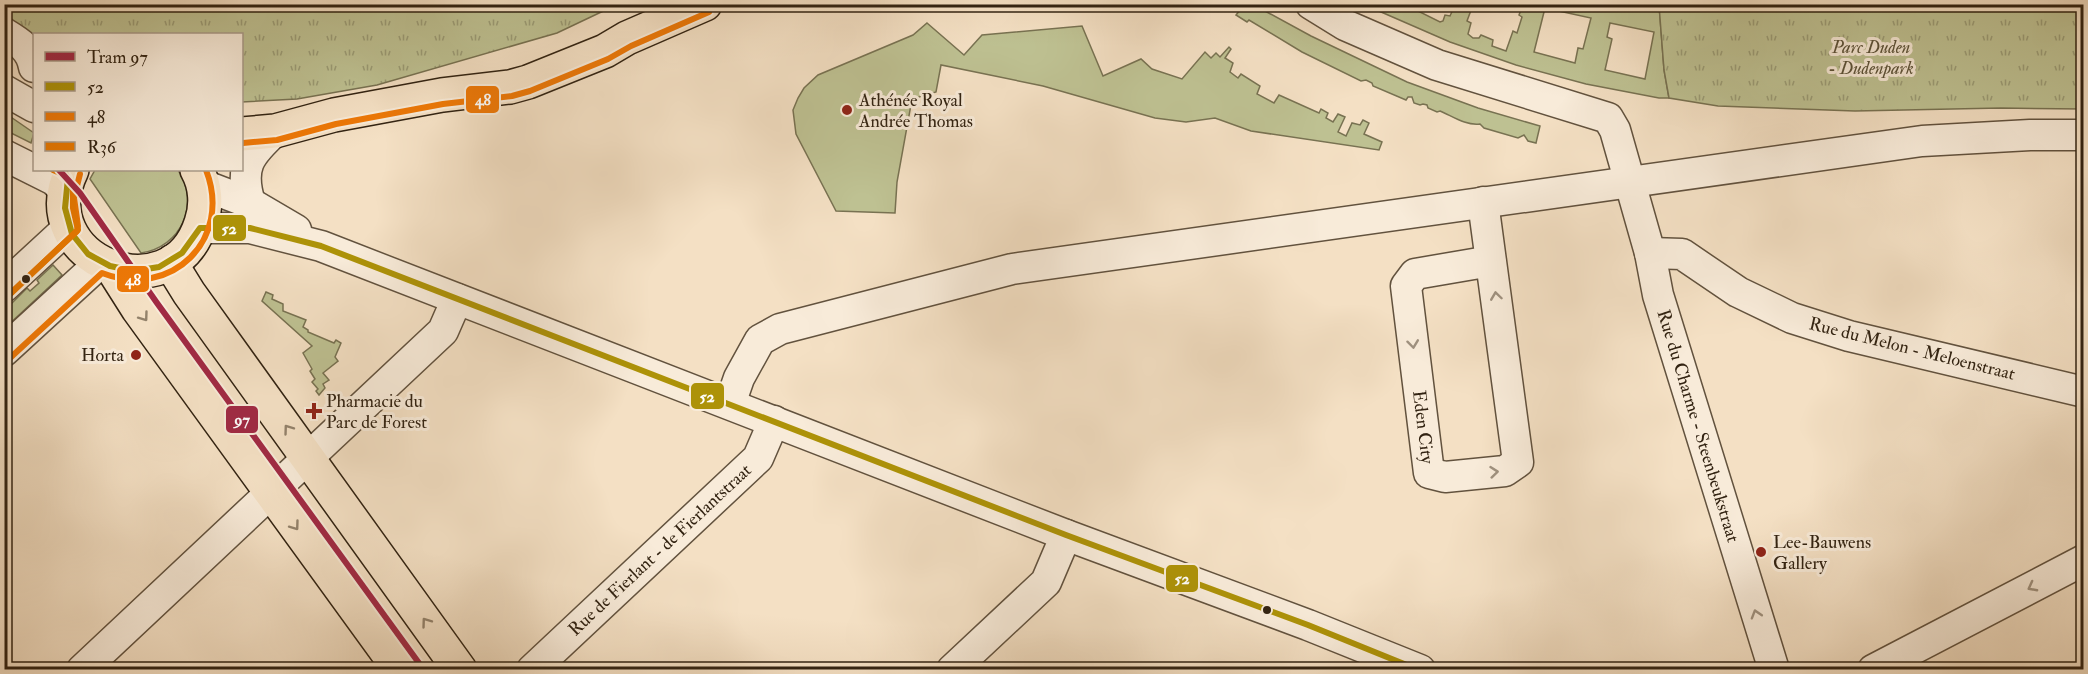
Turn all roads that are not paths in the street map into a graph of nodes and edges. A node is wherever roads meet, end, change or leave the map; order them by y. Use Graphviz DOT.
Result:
graph roads {
  1 [pos="705,4"];
  2 [pos="1311,4"];
  3 [pos="4,33"];
  4 [pos="33,58"];
  5 [pos="33,70"];
  6 [pos="20,98"];
  7 [pos="243,112"];
  8 [pos="316,119"];
  9 [pos="275,131"];
  10 [pos="243,134"];
  11 [pos="2084,135"];
  12 [pos="4,155"];
  13 [pos="33,170"];
  14 [pos="36,171"];
  15 [pos="200,177"];
  16 [pos="68,180"];
  17 [pos="1629,182"];
  18 [pos="1483,202"];
  19 [pos="249,203"];
  20 [pos="69,227"];
  21 [pos="200,228"];
  22 [pos="321,246"];
  23 [pos="1650,253"];
  24 [pos="173,261"];
  25 [pos="1491,261"];
  26 [pos="106,266"];
  27 [pos="4,287"];
  28 [pos="457,299"];
  29 [pos="4,351"];
  30 [pos="2084,392"];
  31 [pos="730,404"];
  32 [pos="774,421"];
  33 [pos="308,458"];
  34 [pos="271,493"];
  35 [pos="1066,535"];
  36 [pos="2084,560"];
  37 [pos="1366,659"];
  38 [pos="82,669"];
  39 [pos="400,669"];
  40 [pos="460,669"];
  41 [pos="532,669"];
  42 [pos="952,669"];
  43 [pos="1420,669"];
  44 [pos="1774,669"];
  45 [pos="1873,669"];
  1 -- 8 [label="main road"];
  2 -- 17 [label="street, Rue du Charme - Steenbeukstraat"];
  3 -- 4 [label="street"];
  5 -- 6 [label="street"];
  7 -- 8 [label="main road"];
  8 -- 9 [label="main road"];
  9 -- 10 [label="main road"];
  9 -- 19 [label="street"];
  11 -- 17 [label="street"];
  12 -- 13 [label="street"];
  14 -- 16 [label="street"];
  15 -- 19 [label="street"];
  15 -- 21 [label="main road"];
  16 -- 20 [label="main road"];
  17 -- 18 [label="street"];
  17 -- 23 [label="street, Rue du Charme - Steenbeukstraat"];
  18 -- 25 [label="street, Eden City"];
  18 -- 31 [label="street"];
  19 -- 22 [label="street"];
  20 -- 26 [label="main road"];
  20 -- 27 [label="street"];
  21 -- 22 [label="street"];
  21 -- 24 [label="main road"];
  22 -- 28 [label="street"];
  23 -- 30 [label="street, Rue du Melon - Meloenstraat"];
  44 -- 23 [label="street, Rue du Charme - Steenbeukstraat, one-way"];
  24 -- 26 [label="main road"];
  33 -- 24 [label="main road, one-way"];
  25 -- 25 [label="street, Eden City, one-way"];
  26 -- 29 [label="street"];
  26 -- 34 [label="main road, one-way"];
  28 -- 31 [label="street"];
  28 -- 33 [label="street"];
  31 -- 32 [label="street"];
  32 -- 35 [label="street"];
  32 -- 41 [label="street, Rue de Fierlant - de Fierlantstraat"];
  33 -- 34 [label="street"];
  40 -- 33 [label="main road, one-way"];
  34 -- 38 [label="street"];
  34 -- 39 [label="main road, one-way"];
  35 -- 37 [label="street"];
  35 -- 42 [label="street"];
  36 -- 45 [label="street, one-way"];
  37 -- 43 [label="street"];
}
